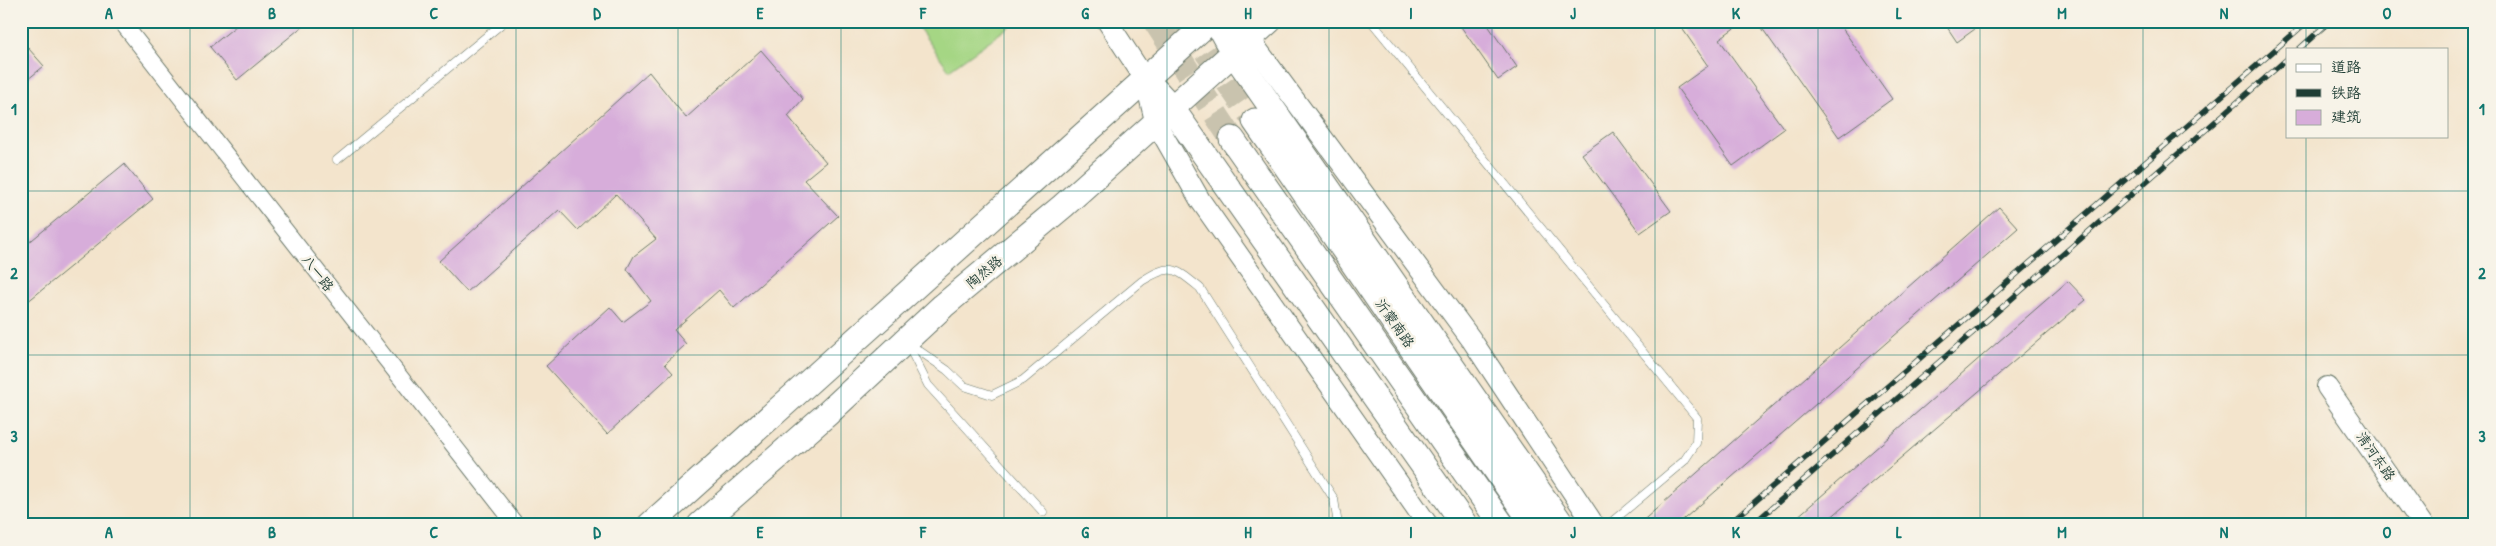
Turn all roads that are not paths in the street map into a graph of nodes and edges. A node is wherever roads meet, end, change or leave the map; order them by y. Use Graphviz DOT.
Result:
graph roads {
  1 [pos="121,21"];
  2 [pos="505,21"];
  3 [pos="1107,21"];
  4 [pos="1210,21"];
  5 [pos="1216,21"];
  6 [pos="1221,21"];
  7 [pos="1269,21"];
  8 [pos="1371,21"];
  9 [pos="1241,45"];
  10 [pos="1145,79"];
  11 [pos="1163,114"];
  12 [pos="1255,121"];
  13 [pos="1232,139"];
  14 [pos="337,160"];
  15 [pos="906,342"];
  16 [pos="2327,387"];
  17 [pos="1043,512"];
  18 [pos="1600,522"];
  19 [pos="516,525"];
  20 [pos="650,525"];
  21 [pos="700,525"];
  22 [pos="1338,525"];
  23 [pos="1428,525"];
  24 [pos="1465,525"];
  25 [pos="1502,525"];
  26 [pos="1534,525"];
  27 [pos="1562,525"];
  28 [pos="2423,525"];
  1 -- 19 [label="street, 八一路"];
  2 -- 14 [label="lane"];
  3 -- 10 [label="street"];
  4 -- 10 [label="main road"];
  5 -- 9 [label="main road"];
  6 -- 9 [label="street"];
  7 -- 9 [label="main road, 陶然路"];
  8 -- 18 [label="lane"];
  9 -- 11 [label="main road, 陶然路"];
  9 -- 18 [label="street"];
  9 -- 27 [label="main road"];
  10 -- 11 [label="main road"];
  10 -- 20 [label="main road"];
  11 -- 15 [label="main road, 陶然路"];
  11 -- 23 [label="street"];
  11 -- 24 [label="main road"];
  12 -- 26 [label="main road, 沂蒙南路"];
  13 -- 25 [label="main road, 沂蒙南路"];
  15 -- 17 [label="lane"];
  15 -- 21 [label="main road, 陶然路"];
  15 -- 22 [label="lane"];
  16 -- 28 [label="street, 清河东路"];
}
